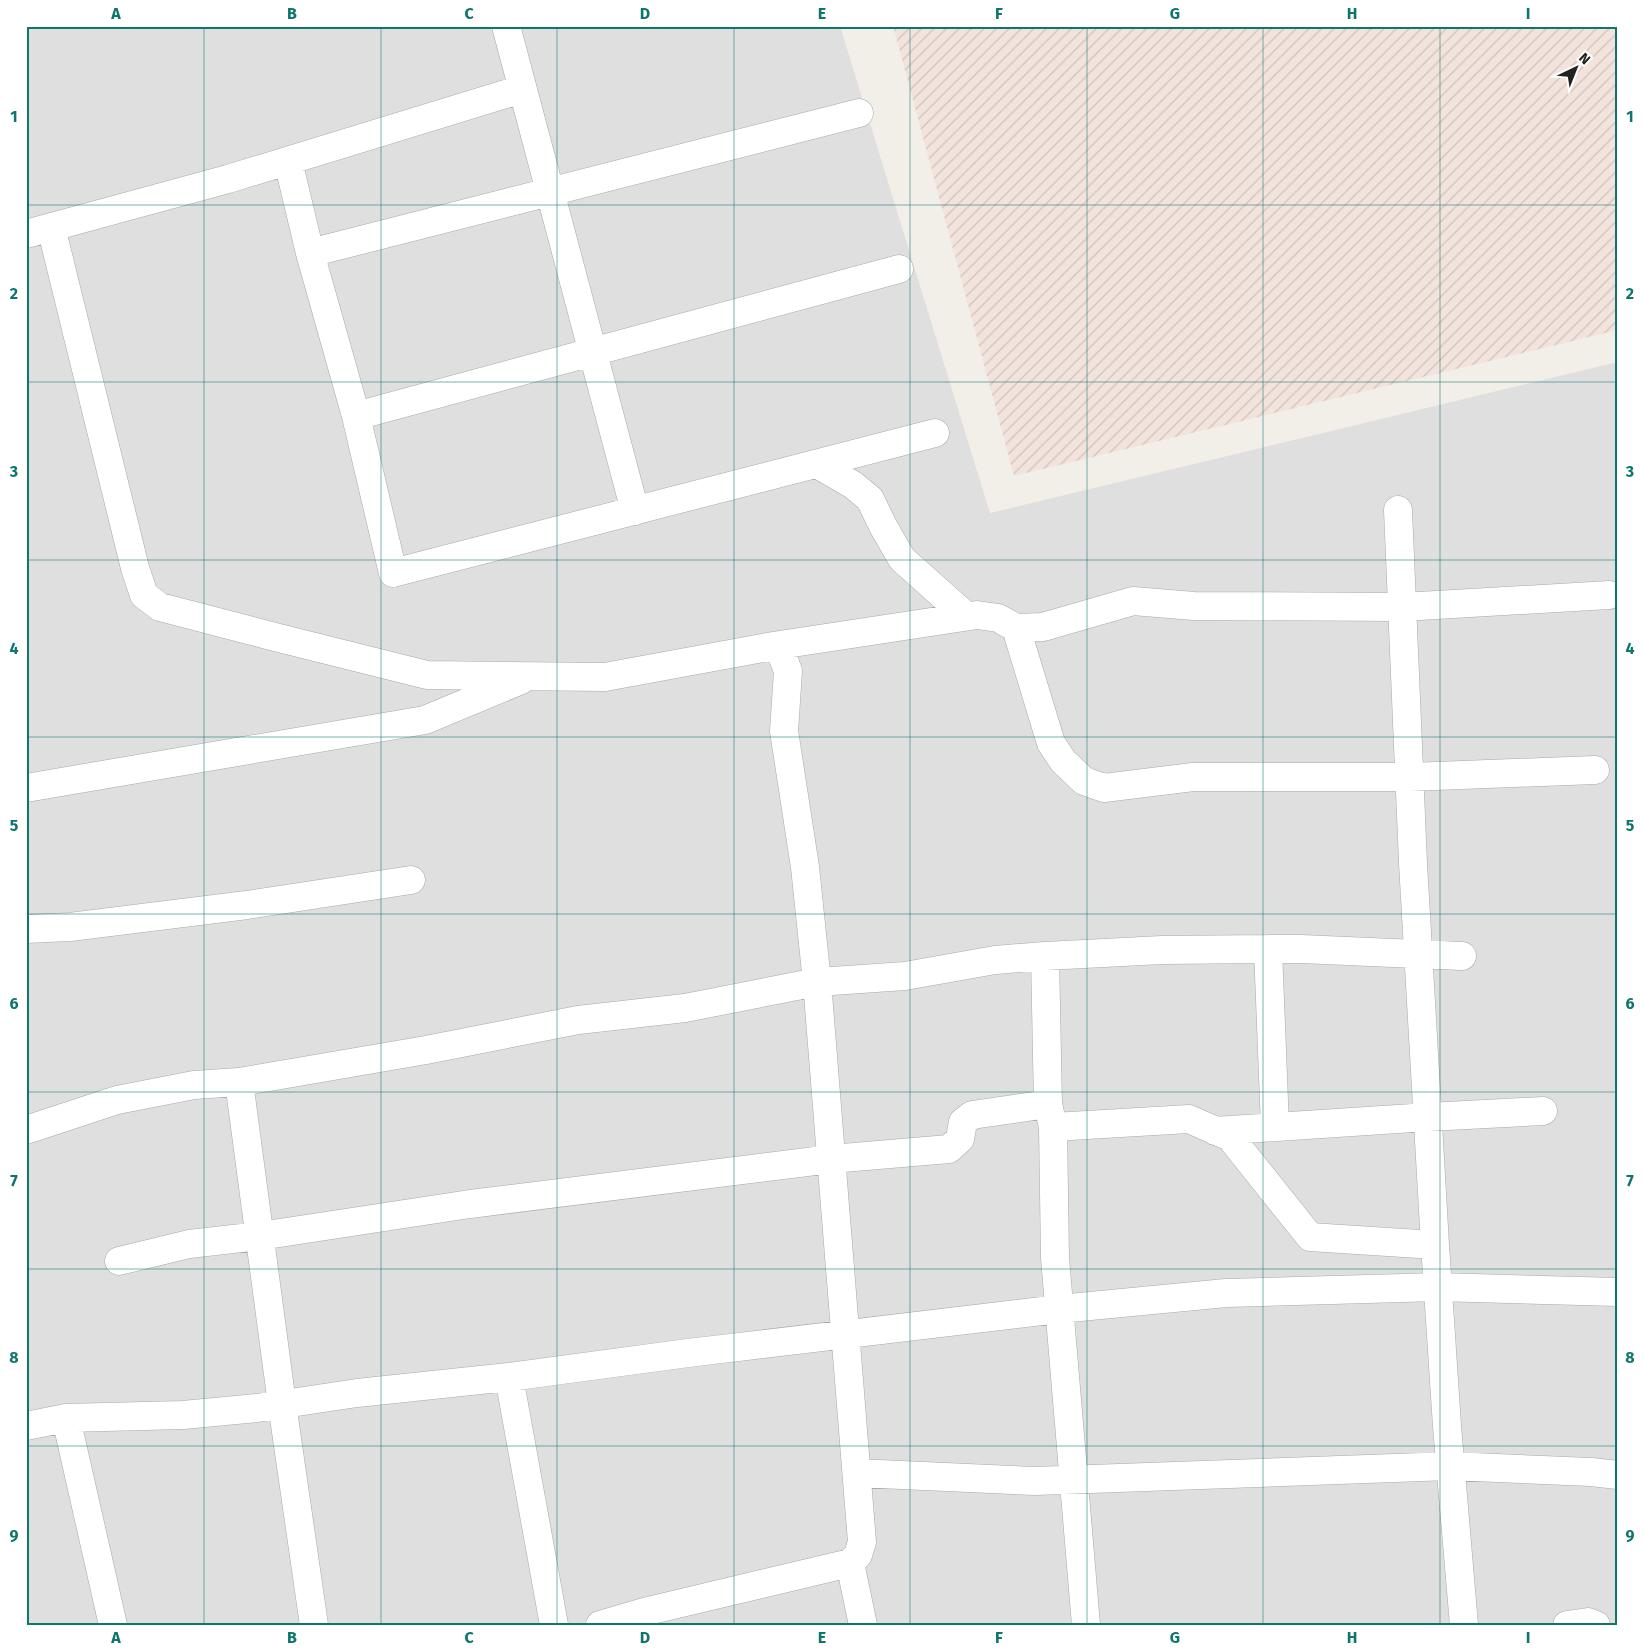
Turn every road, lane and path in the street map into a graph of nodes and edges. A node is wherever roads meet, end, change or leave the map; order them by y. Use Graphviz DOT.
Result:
graph roads {
  1 [pos="506,26"];
  2 [pos="522,89"];
  3 [pos="860,113"];
  4 [pos="288,160"];
  5 [pos="550,192"];
  6 [pos="38,231"];
  7 [pos="310,253"];
  8 [pos="899,270"];
  9 [pos="593,352"];
  10 [pos="356,416"];
  11 [pos="935,433"];
  12 [pos="817,464"];
  13 [pos="1398,510"];
  14 [pos="635,511"];
  15 [pos="1609,595"];
  16 [pos="1402,607"];
  17 [pos="966,616"];
  18 [pos="1016,628"];
  19 [pos="773,646"];
  20 [pos="532,676"];
  21 [pos="1595,770"];
  22 [pos="1410,777"];
  23 [pos="26,788"];
  24 [pos="410,880"];
  25 [pos="26,929"];
  26 [pos="1268,949"];
  27 [pos="1418,955"];
  28 [pos="1045,956"];
  29 [pos="1462,956"];
  30 [pos="817,982"];
  31 [pos="240,1082"];
  32 [pos="1543,1111"];
  33 [pos="1050,1116"];
  34 [pos="1428,1117"];
  35 [pos="1275,1127"];
  36 [pos="26,1130"];
  37 [pos="1215,1131"];
  38 [pos="831,1159"];
  39 [pos="260,1236"];
  40 [pos="1435,1245"];
  41 [pos="119,1262"];
  42 [pos="1438,1287"];
  43 [pos="1618,1292"];
  44 [pos="1059,1309"];
  45 [pos="846,1334"];
  46 [pos="509,1377"];
  47 [pos="282,1404"];
  48 [pos="66,1418"];
  49 [pos="26,1426"];
  50 [pos="1450,1466"];
  51 [pos="857,1474"];
  52 [pos="1618,1475"];
  53 [pos="1074,1479"];
  54 [pos="850,1563"];
  55 [pos="113,1625"];
  56 [pos="314,1625"];
  57 [pos="554,1625"];
  58 [pos="600,1625"];
  59 [pos="863,1625"];
  60 [pos="1086,1625"];
  61 [pos="1464,1625"];
  62 [pos="1567,1625"];
  63 [pos="1596,1625"];
  1 -- 2 [label="street"];
  2 -- 4 [label="street"];
  2 -- 5 [label="street"];
  3 -- 5 [label="street"];
  4 -- 6 [label="street"];
  4 -- 7 [label="street"];
  5 -- 7 [label="street"];
  5 -- 9 [label="street"];
  6 -- 20 [label="street"];
  7 -- 10 [label="street"];
  8 -- 9 [label="street"];
  9 -- 10 [label="street"];
  9 -- 14 [label="street"];
  10 -- 14 [label="street"];
  11 -- 12 [label="street"];
  12 -- 14 [label="street"];
  12 -- 17 [label="street"];
  13 -- 16 [label="street"];
  15 -- 16 [label="street"];
  16 -- 18 [label="street"];
  16 -- 22 [label="street"];
  17 -- 18 [label="street"];
  17 -- 19 [label="street"];
  18 -- 22 [label="street"];
  19 -- 20 [label="street"];
  19 -- 30 [label="street"];
  20 -- 23 [label="street"];
  21 -- 22 [label="street"];
  22 -- 27 [label="street"];
  24 -- 25 [label="street"];
  26 -- 27 [label="street"];
  26 -- 28 [label="street"];
  26 -- 35 [label="street"];
  27 -- 29 [label="street"];
  27 -- 34 [label="street"];
  28 -- 30 [label="street"];
  28 -- 33 [label="street"];
  30 -- 31 [label="street"];
  30 -- 38 [label="street"];
  31 -- 36 [label="street"];
  31 -- 39 [label="street"];
  32 -- 34 [label="street"];
  33 -- 37 [label="street"];
  33 -- 38 [label="street"];
  33 -- 44 [label="street"];
  34 -- 35 [label="street"];
  34 -- 40 [label="street"];
  35 -- 37 [label="street"];
  37 -- 40 [label="street"];
  38 -- 39 [label="street"];
  38 -- 45 [label="street"];
  39 -- 41 [label="street"];
  39 -- 47 [label="street"];
  40 -- 42 [label="street"];
  42 -- 43 [label="street"];
  42 -- 44 [label="street"];
  42 -- 50 [label="street"];
  44 -- 45 [label="street"];
  44 -- 53 [label="street"];
  45 -- 46 [label="street"];
  45 -- 51 [label="street"];
  46 -- 47 [label="street"];
  46 -- 57 [label="street"];
  47 -- 48 [label="street"];
  47 -- 56 [label="street"];
  48 -- 49 [label="street"];
  48 -- 55 [label="street"];
  50 -- 52 [label="street"];
  50 -- 53 [label="street"];
  50 -- 61 [label="street"];
  51 -- 53 [label="street"];
  51 -- 54 [label="street"];
  53 -- 60 [label="street"];
  54 -- 58 [label="street"];
  54 -- 59 [label="street"];
  62 -- 63 [label="street"];
}
